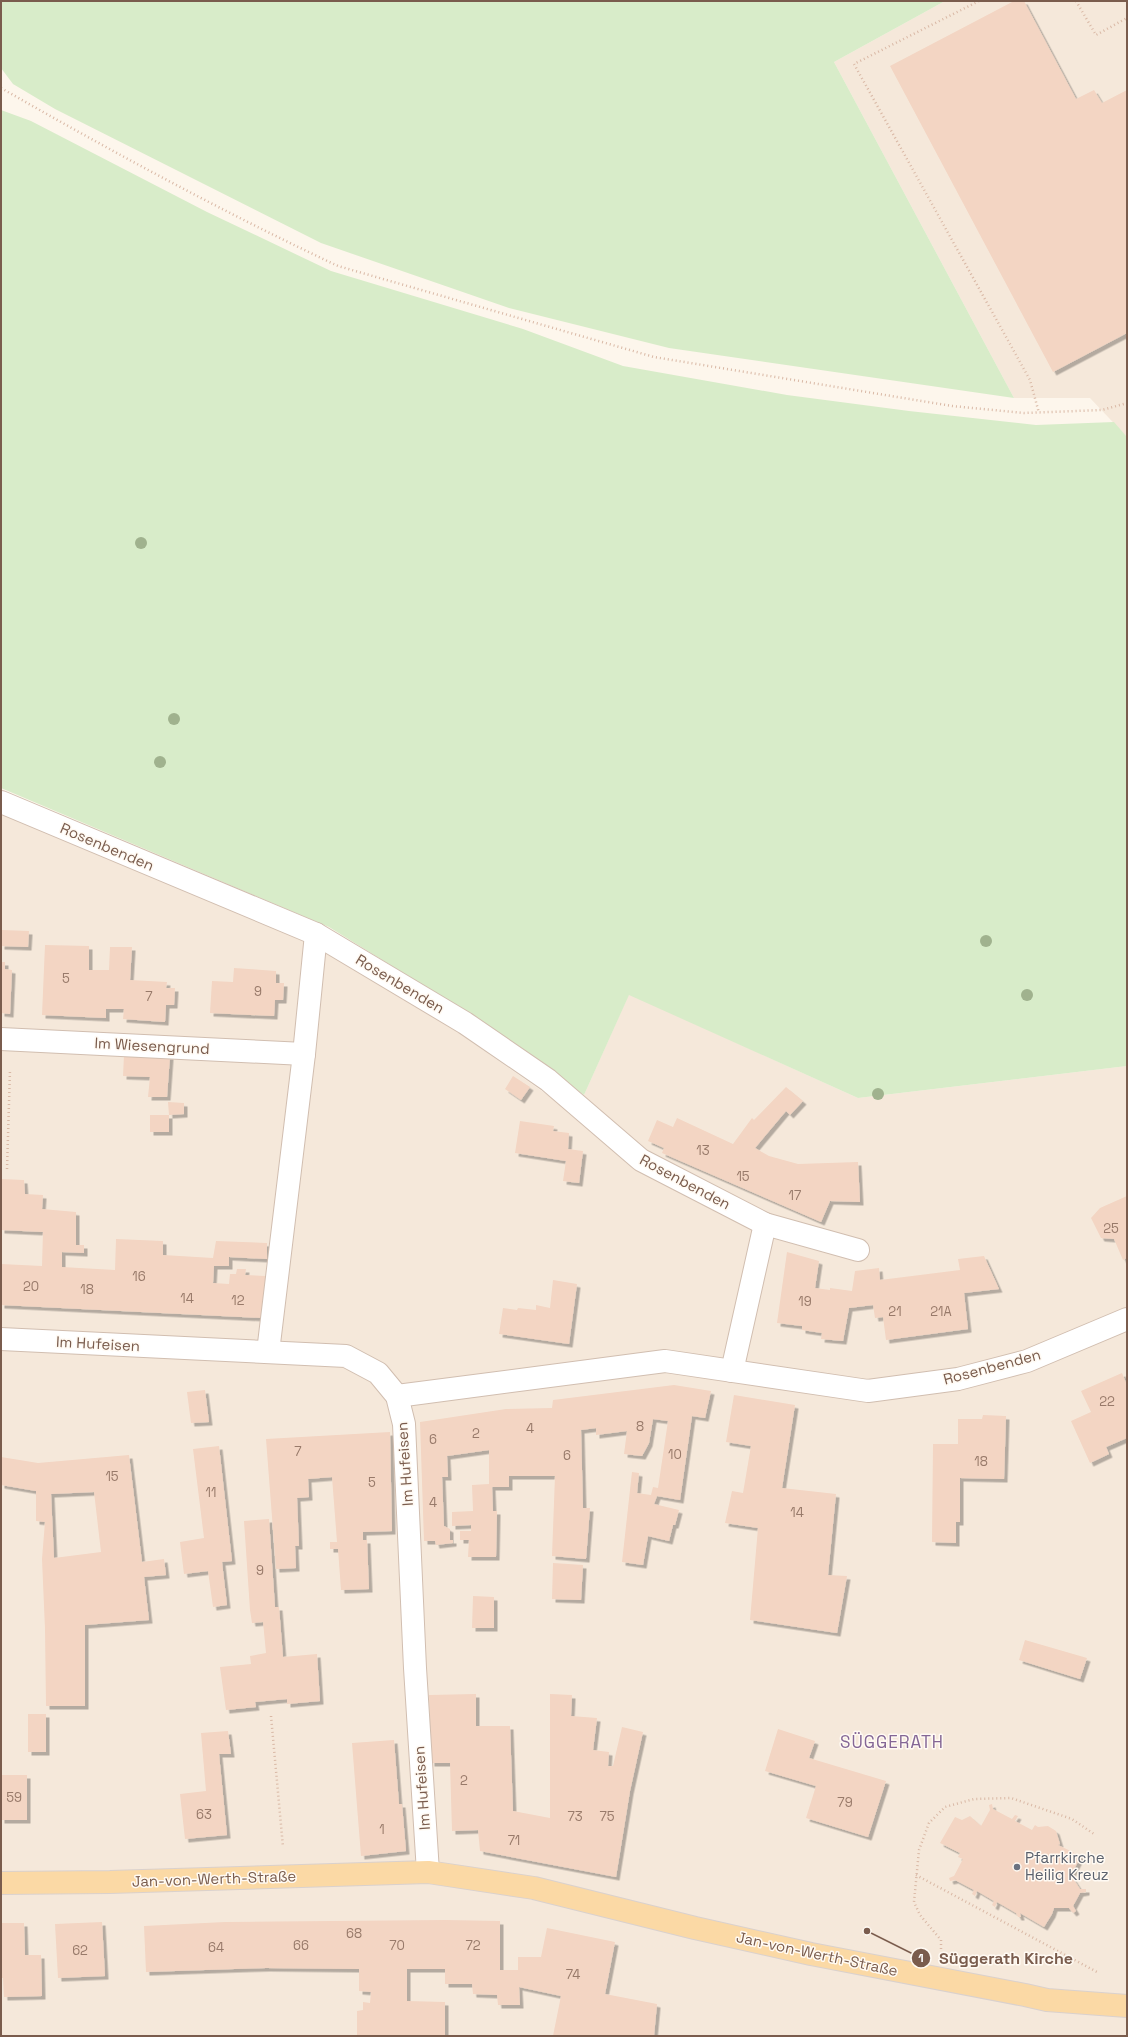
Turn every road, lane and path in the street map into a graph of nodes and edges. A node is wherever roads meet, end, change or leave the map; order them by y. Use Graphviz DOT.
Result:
graph roads {
  1 [pos="978,1"];
  2 [pos="1076,1"];
  3 [pos="1127,18"];
  4 [pos="1,88"];
  5 [pos="1127,403"];
  6 [pos="1039,413"];
  7 [pos="1,802"];
  8 [pos="316,934"];
  9 [pos="6,1039"];
  10 [pos="304,1054"];
  11 [pos="8,1170"];
  12 [pos="765,1224"];
  13 [pos="858,1250"];
  14 [pos="1127,1319"];
  15 [pos="1,1339"];
  16 [pos="268,1352"];
  17 [pos="732,1370"];
  18 [pos="396,1396"];
  19 [pos="271,1716"];
  20 [pos="1094,1834"];
  21 [pos="428,1872"];
  22 [pos="916,1875"];
  23 [pos="286,1877"];
  24 [pos="1,1883"];
  25 [pos="940,1979"];
  26 [pos="1097,2004"];
  27 [pos="1127,2006"];
  1 -- 6 [label="path"];
  2 -- 3 [label="path"];
  4 -- 6 [label="path"];
  5 -- 6 [label="path"];
  7 -- 8 [label="street, Rosenbenden"];
  8 -- 10 [label="street"];
  8 -- 12 [label="street, Rosenbenden"];
  9 -- 10 [label="street, Im Wiesengrund"];
  9 -- 11 [label="path"];
  10 -- 16 [label="street"];
  12 -- 13 [label="street, Rosenbenden"];
  12 -- 17 [label="street"];
  14 -- 17 [label="street, Rosenbenden"];
  15 -- 16 [label="street, Im Hufeisen"];
  16 -- 18 [label="street, Im Hufeisen"];
  17 -- 18 [label="street, Rosenbenden"];
  18 -- 21 [label="street, Im Hufeisen"];
  19 -- 23 [label="path"];
  20 -- 22 [label="path"];
  21 -- 23 [label="main road, Jan-von-Werth-Straße"];
  21 -- 25 [label="main road, Jan-von-Werth-Straße"];
  22 -- 25 [label="path"];
  22 -- 26 [label="path"];
  23 -- 24 [label="main road, Jan-von-Werth-Straße"];
  25 -- 26 [label="main road, Jan-von-Werth-Straße"];
  26 -- 27 [label="main road, Jan-von-Werth-Straße"];
}
